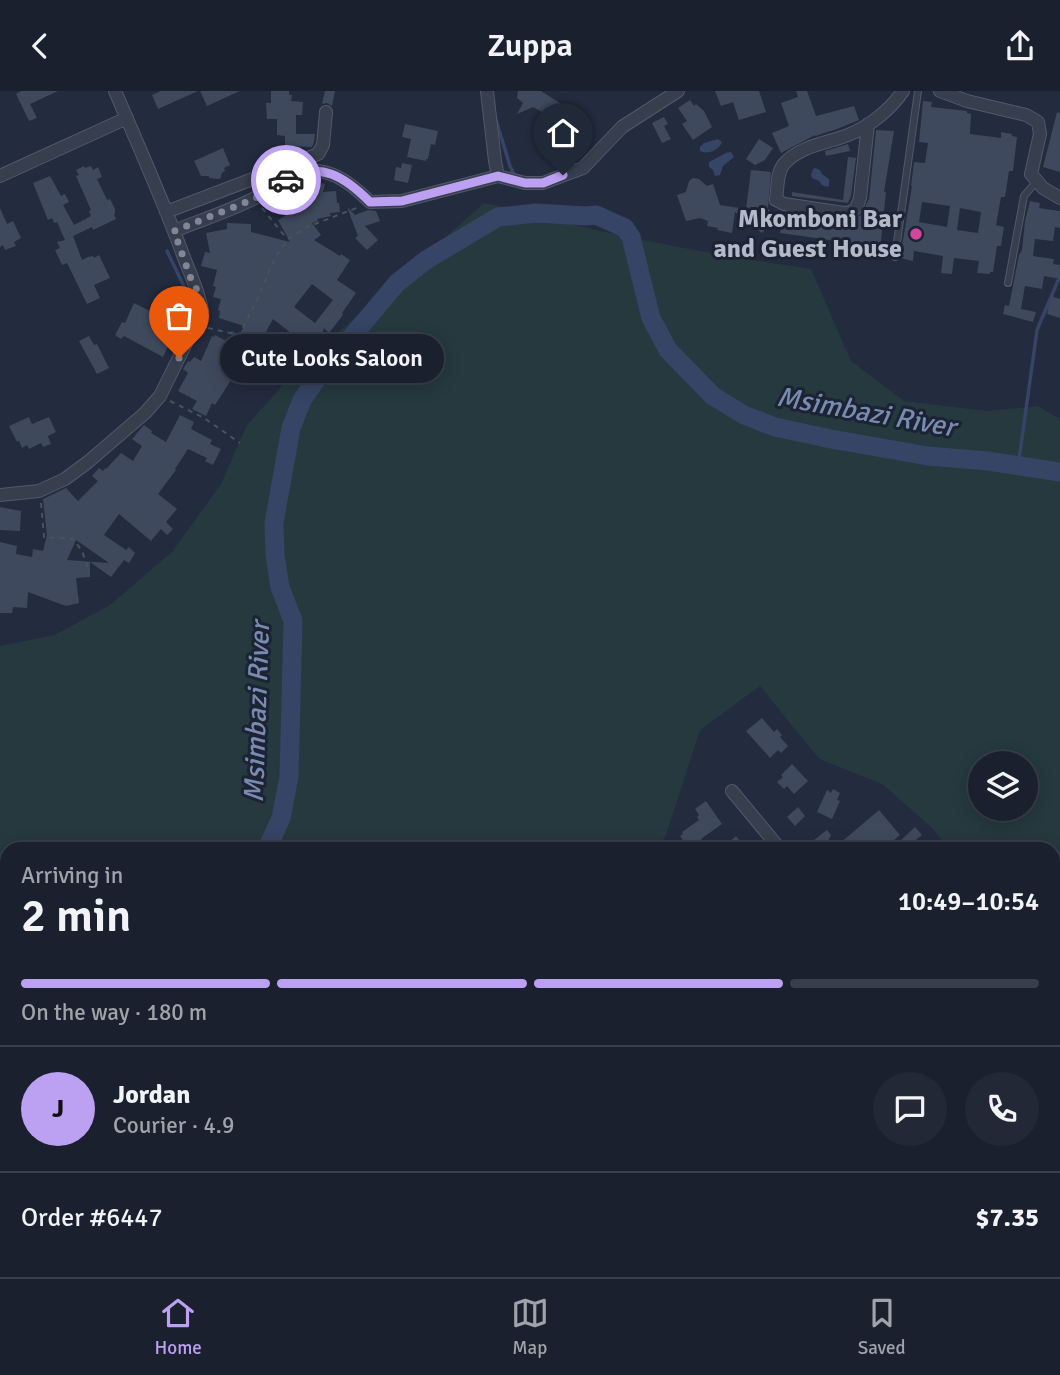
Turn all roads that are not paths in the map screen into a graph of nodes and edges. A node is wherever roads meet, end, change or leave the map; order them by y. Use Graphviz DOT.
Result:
graph roads {
  1 [pos="116,91"];
  2 [pos="487,91"];
  3 [pos="678,91"];
  4 [pos="903,91"];
  5 [pos="918,91"];
  6 [pos="940,91"];
  7 [pos="326,112"];
  8 [pos="127,118"];
  9 [pos="867,124"];
  10 [pos="0,176"];
  11 [pos="498,176"];
  12 [pos="1036,182"];
  13 [pos="1060,198"];
  14 [pos="166,212"];
  15 [pos="174,231"];
  16 [pos="895,257"];
  17 [pos="1008,283"];
  18 [pos="0,495"];
  19 [pos="732,791"];
  20 [pos="774,842"];
  1 -- 8 [label="street"];
  2 -- 11 [label="street"];
  3 -- 11 [label="street"];
  4 -- 9 [label="street"];
  5 -- 16 [label="lane"];
  6 -- 12 [label="street"];
  7 -- 14 [label="street"];
  8 -- 10 [label="street"];
  8 -- 14 [label="street"];
  9 -- 9 [label="street"];
  11 -- 15 [label="street"];
  12 -- 13 [label="street"];
  12 -- 17 [label="lane"];
  14 -- 15 [label="street"];
  15 -- 18 [label="street"];
  19 -- 20 [label="street"];
}
